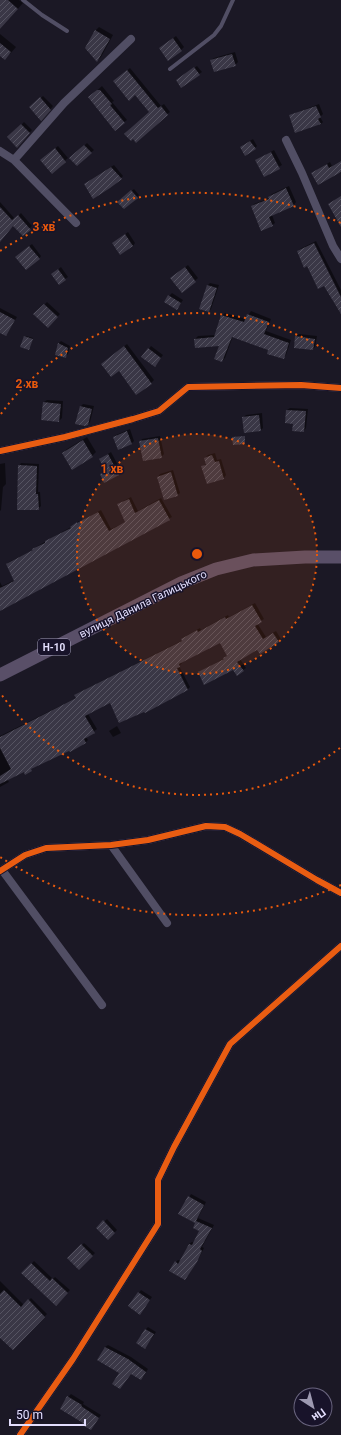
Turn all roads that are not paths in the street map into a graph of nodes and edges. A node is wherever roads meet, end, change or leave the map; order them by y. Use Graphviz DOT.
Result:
graph roads {
  1 [pos="23,0"];
  2 [pos="234,0"];
  3 [pos="67,31"];
  4 [pos="131,39"];
  5 [pos="170,69"];
  6 [pos="286,140"];
  7 [pos="0,151"];
  8 [pos="14,160"];
  9 [pos="76,223"];
  10 [pos="341,259"];
  11 [pos="341,388"];
  12 [pos="0,451"];
  13 [pos="341,558"];
  14 [pos="0,675"];
  15 [pos="111,845"];
  16 [pos="1,871"];
  17 [pos="341,893"];
  18 [pos="167,922"];
  19 [pos="341,946"];
  20 [pos="102,1006"];
  21 [pos="20,1435"];
  1 -- 3 [label="lane"];
  2 -- 5 [label="lane"];
  4 -- 8 [label="street"];
  6 -- 10 [label="street"];
  7 -- 8 [label="street"];
  8 -- 9 [label="street"];
  11 -- 12 [label="street"];
  13 -- 14 [label="main road, вулиця Данила Галицького / Н-10"];
  15 -- 16 [label="street"];
  15 -- 17 [label="street"];
  15 -- 18 [label="street"];
  16 -- 20 [label="street"];
  19 -- 21 [label="street"];
}
